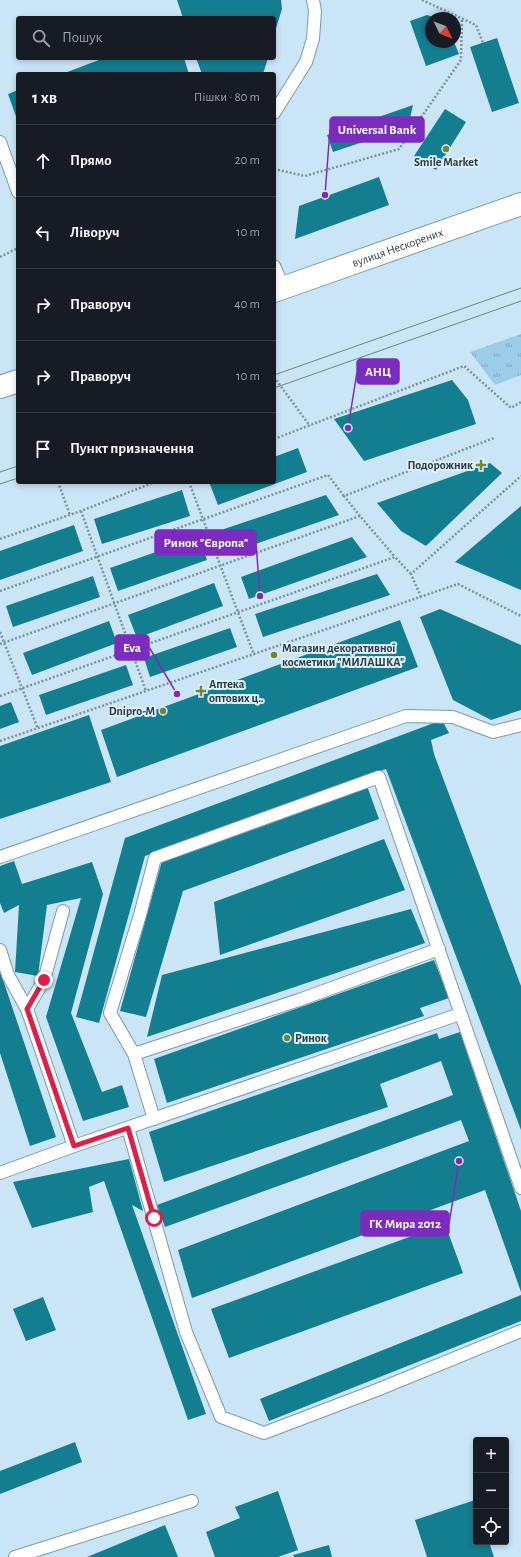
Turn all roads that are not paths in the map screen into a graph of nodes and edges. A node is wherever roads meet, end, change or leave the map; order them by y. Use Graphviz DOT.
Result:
graph roads {
  1 [pos="313,0"];
  2 [pos="276,110"];
  3 [pos="0,142"];
  4 [pos="16,186"];
  5 [pos="521,204"];
  6 [pos="276,275"];
  7 [pos="279,289"];
  8 [pos="16,382"];
  9 [pos="0,387"];
  10 [pos="521,725"];
  11 [pos="0,857"];
  12 [pos="64,910"];
  13 [pos="439,949"];
  14 [pos="0,950"];
  15 [pos="27,1009"];
  16 [pos="460,1014"];
  17 [pos="134,1054"];
  18 [pos="154,1119"];
  19 [pos="128,1128"];
  20 [pos="74,1146"];
  21 [pos="0,1173"];
  22 [pos="521,1188"];
  23 [pos="521,1331"];
  24 [pos="192,1501"];
  25 [pos="16,1557"];
  1 -- 2 [label="lane"];
  3 -- 4 [label="lane"];
  5 -- 7 [label="main road, вулиця Нескорених"];
  6 -- 7 [label="lane"];
  8 -- 9 [label="main road"];
  10 -- 11 [label="lane"];
  12 -- 15 [label="lane"];
  13 -- 16 [label="lane"];
  13 -- 17 [label="lane"];
  13 -- 17 [label="lane"];
  14 -- 15 [label="lane"];
  15 -- 20 [label="lane"];
  16 -- 18 [label="lane"];
  16 -- 22 [label="lane"];
  17 -- 18 [label="lane"];
  18 -- 19 [label="lane"];
  19 -- 20 [label="lane"];
  19 -- 23 [label="lane"];
  20 -- 21 [label="lane"];
  24 -- 25 [label="lane"];
}
